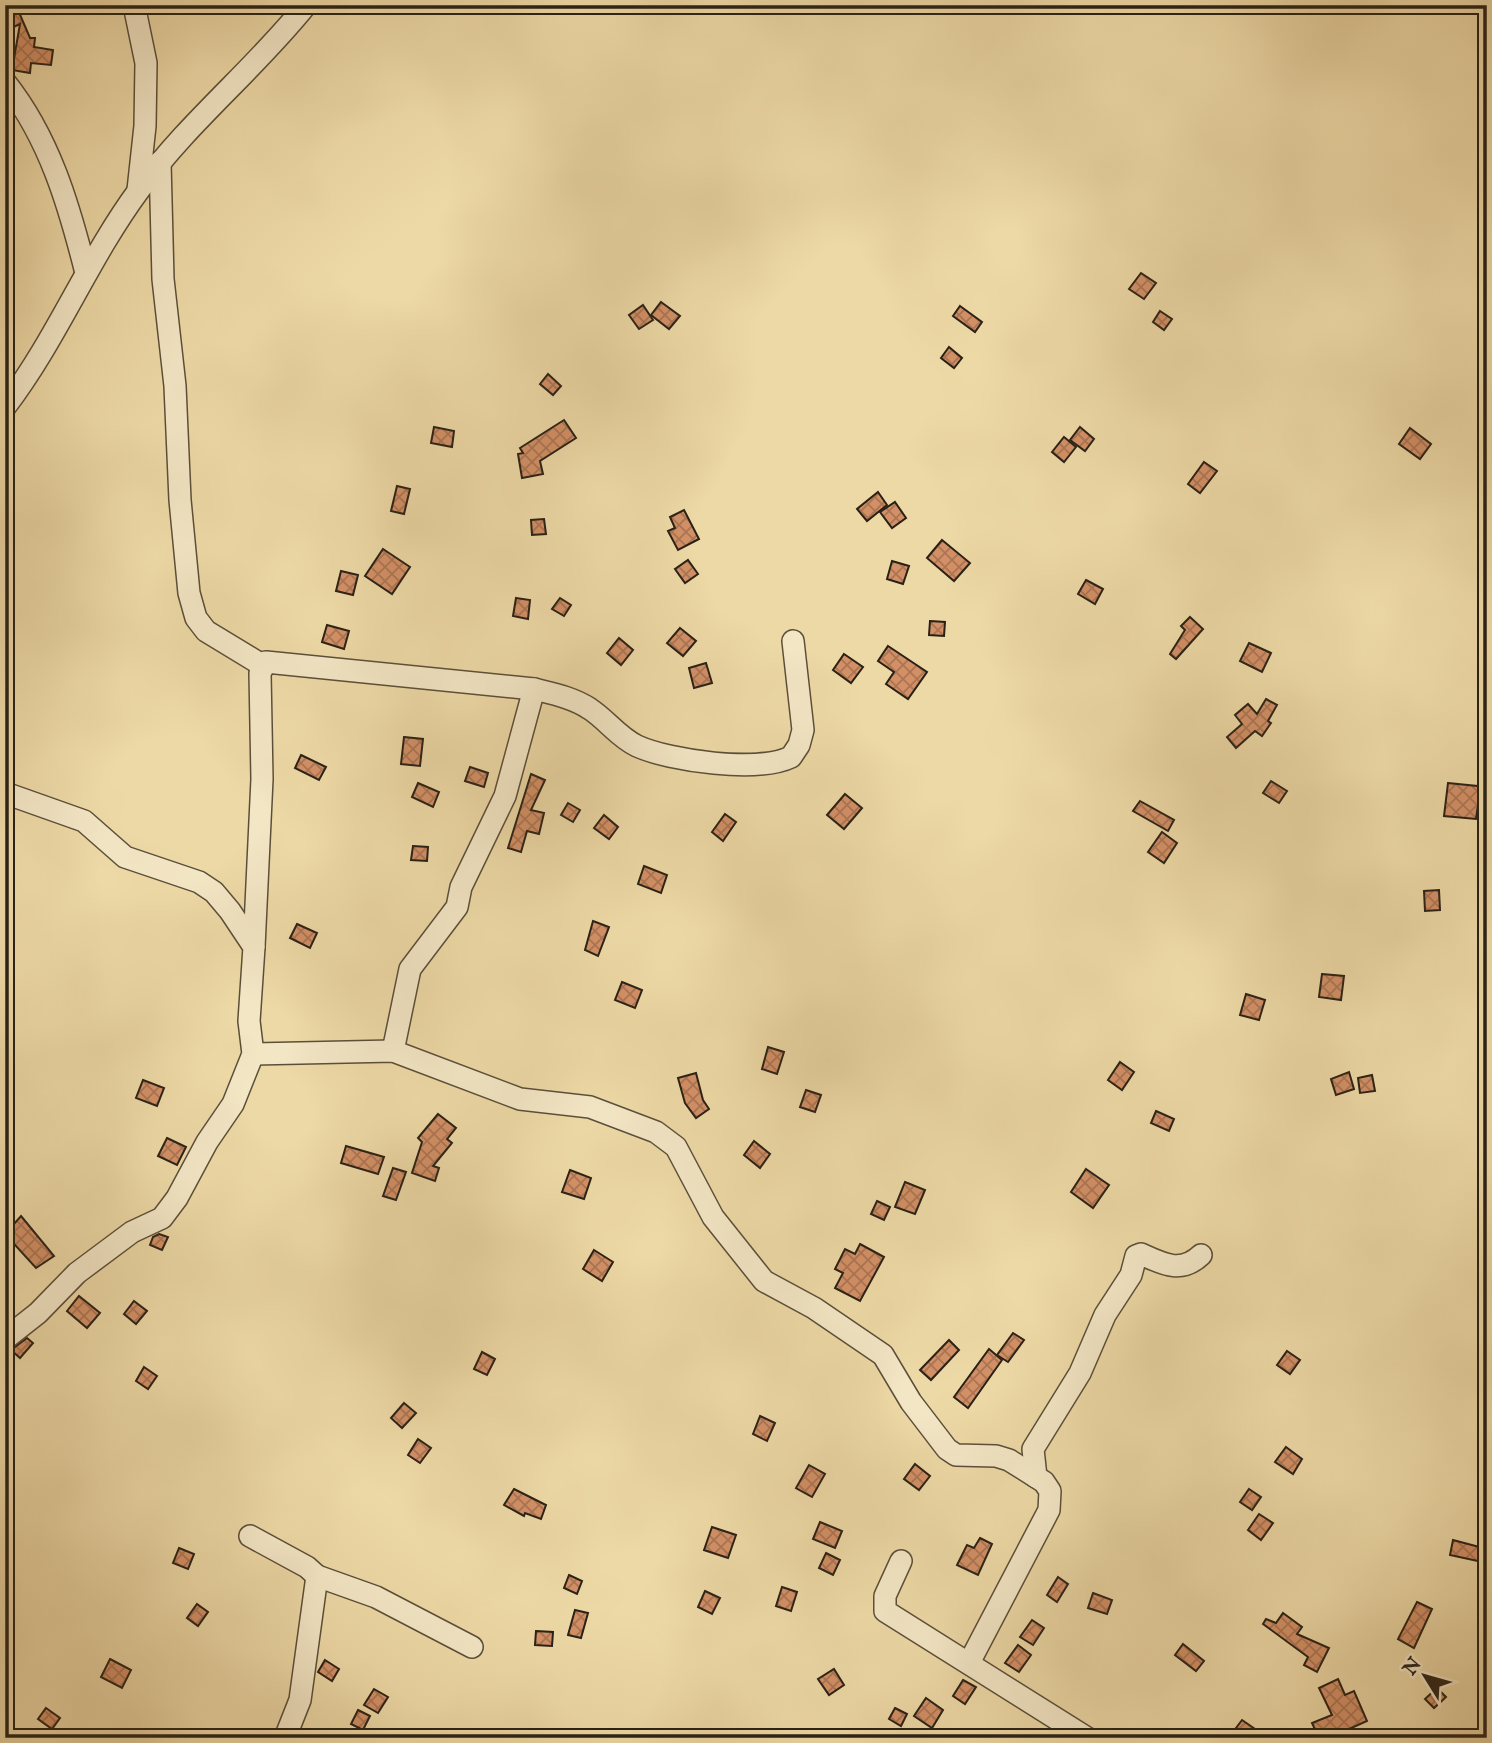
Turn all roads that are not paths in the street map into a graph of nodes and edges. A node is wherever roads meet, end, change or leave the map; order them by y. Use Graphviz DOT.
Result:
graph roads {
  1 [pos="134,5"];
  2 [pos="306,5"];
  3 [pos="5,82"];
  4 [pos="160,162"];
  5 [pos="137,192"];
  6 [pos="86,273"];
  7 [pos="5,407"];
  8 [pos="793,642"];
  9 [pos="262,665"];
  10 [pos="534,689"];
  11 [pos="5,793"];
  12 [pos="254,947"];
  13 [pos="393,1051"];
  14 [pos="253,1055"];
  15 [pos="1200,1255"];
  16 [pos="5,1339"];
  17 [pos="1036,1477"];
  18 [pos="250,1536"];
  19 [pos="901,1561"];
  20 [pos="317,1576"];
  21 [pos="472,1647"];
  22 [pos="969,1662"];
  23 [pos="285,1738"];
  24 [pos="1087,1738"];
  1 -- 5 [label="street"];
  2 -- 4 [label="street"];
  3 -- 6 [label="street"];
  4 -- 5 [label="street"];
  4 -- 9 [label="street"];
  5 -- 6 [label="street"];
  6 -- 7 [label="street"];
  8 -- 10 [label="street"];
  9 -- 10 [label="street"];
  9 -- 12 [label="street"];
  10 -- 13 [label="street"];
  11 -- 12 [label="street"];
  12 -- 14 [label="street"];
  13 -- 14 [label="street"];
  13 -- 17 [label="street"];
  14 -- 16 [label="street"];
  15 -- 17 [label="street"];
  17 -- 22 [label="street"];
  18 -- 20 [label="street"];
  19 -- 22 [label="street"];
  20 -- 21 [label="street"];
  20 -- 23 [label="street"];
  22 -- 24 [label="street"];
}
